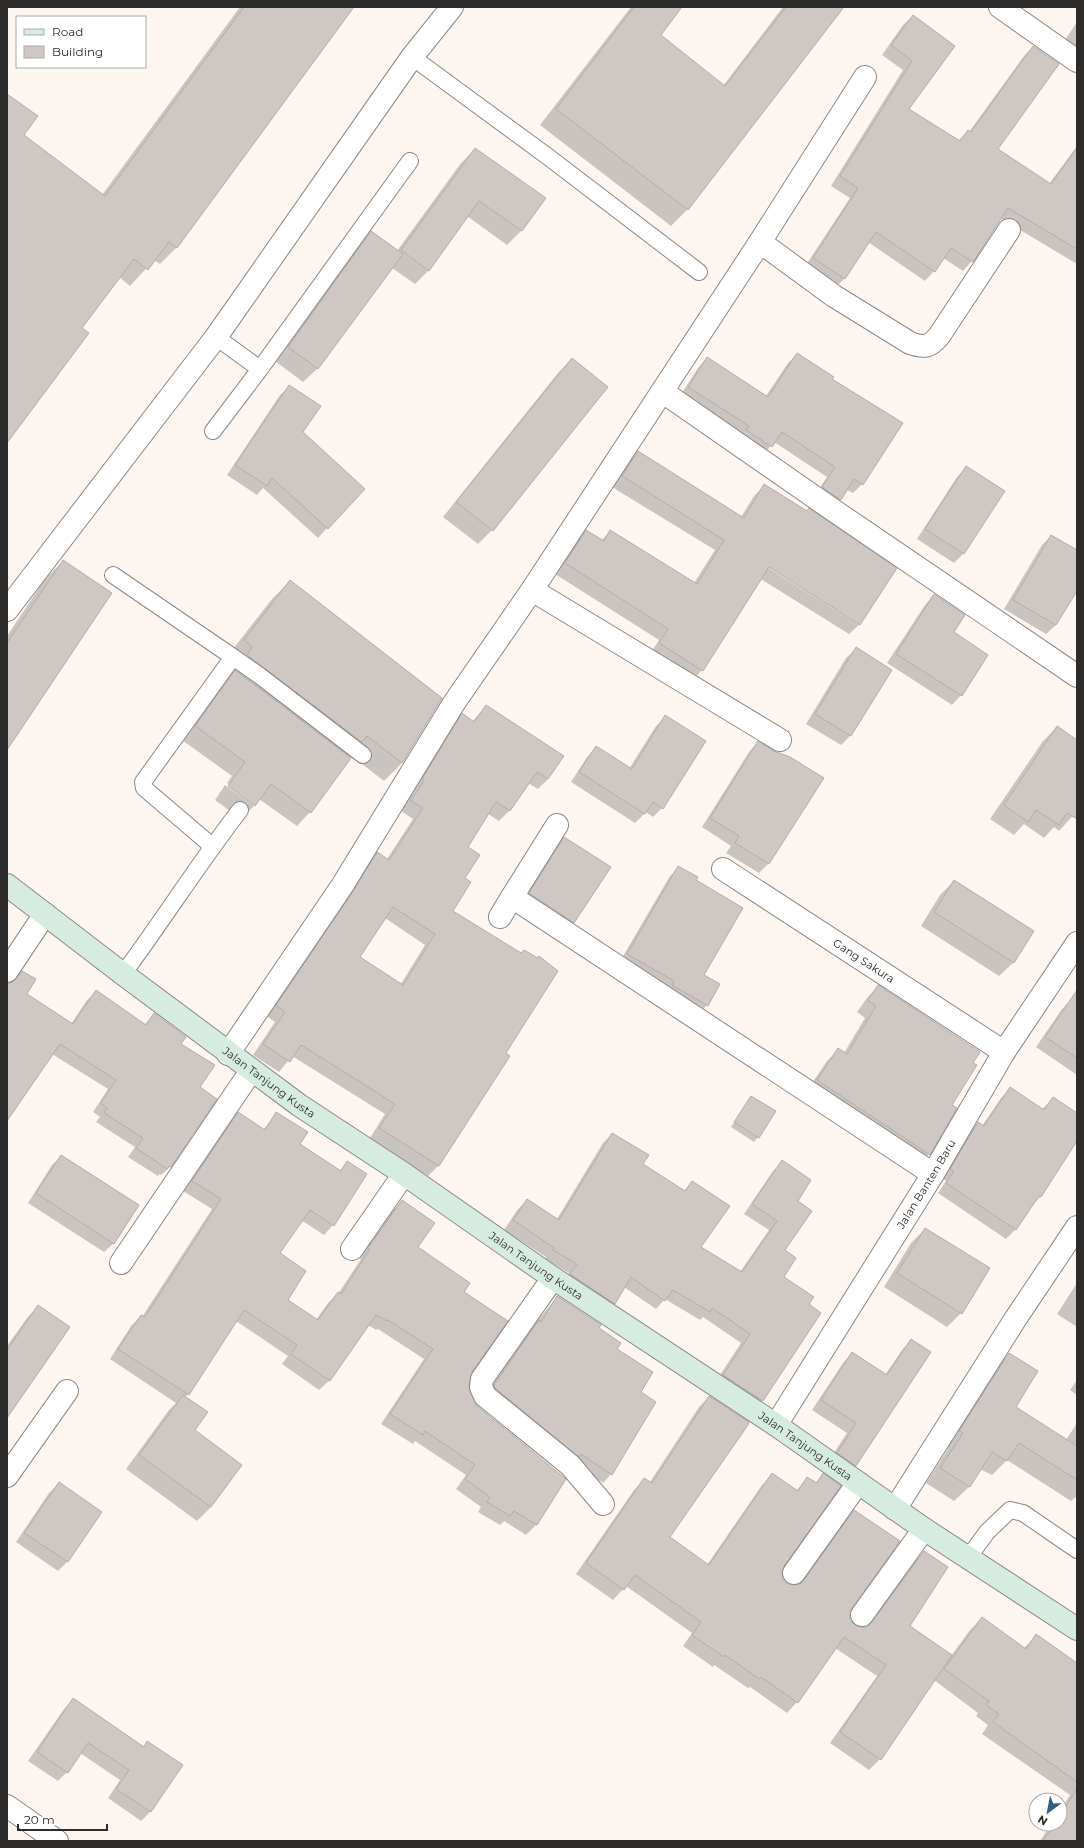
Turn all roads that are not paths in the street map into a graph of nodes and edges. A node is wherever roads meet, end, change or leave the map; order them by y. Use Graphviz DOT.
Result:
graph roads {
  1 [pos="452,7"];
  2 [pos="1000,7"];
  3 [pos="412,57"];
  4 [pos="1077,61"];
  5 [pos="865,77"];
  6 [pos="410,161"];
  7 [pos="1009,230"];
  8 [pos="760,242"];
  9 [pos="700,272"];
  10 [pos="216,337"];
  11 [pos="260,369"];
  12 [pos="663,392"];
  13 [pos="212,431"];
  14 [pos="113,574"];
  15 [pos="532,590"];
  16 [pos="7,610"];
  17 [pos="233,657"];
  18 [pos="1077,676"];
  19 [pos="780,740"];
  20 [pos="363,755"];
  21 [pos="240,810"];
  22 [pos="557,825"];
  23 [pos="212,846"];
  24 [pos="723,869"];
  25 [pos="7,885"];
  26 [pos="512,897"];
  27 [pos="45,914"];
  28 [pos="500,917"];
  29 [pos="1077,943"];
  30 [pos="7,971"];
  31 [pos="123,974"];
  32 [pos="1004,1052"];
  33 [pos="228,1054"];
  34 [pos="251,1071"];
  35 [pos="404,1174"];
  36 [pos="933,1174"];
  37 [pos="1077,1227"];
  38 [pos="352,1249"];
  39 [pos="121,1262"];
  40 [pos="553,1278"];
  41 [pos="67,1391"];
  42 [pos="776,1425"];
  43 [pos="7,1476"];
  44 [pos="858,1483"];
  45 [pos="603,1504"];
  46 [pos="895,1509"];
  47 [pos="924,1529"];
  48 [pos="1077,1550"];
  49 [pos="968,1558"];
  50 [pos="794,1573"];
  51 [pos="862,1615"];
  52 [pos="1077,1629"];
  53 [pos="7,1806"];
  54 [pos="57,1841"];
  1 -- 3 [label="street"];
  2 -- 4 [label="street"];
  3 -- 9 [label="lane"];
  3 -- 10 [label="street"];
  5 -- 8 [label="street"];
  6 -- 11 [label="lane"];
  7 -- 8 [label="street"];
  8 -- 12 [label="street"];
  10 -- 11 [label="lane"];
  10 -- 16 [label="street"];
  11 -- 13 [label="lane"];
  12 -- 15 [label="street"];
  12 -- 18 [label="street"];
  14 -- 17 [label="lane"];
  15 -- 19 [label="street"];
  15 -- 33 [label="street"];
  17 -- 20 [label="lane"];
  17 -- 23 [label="lane"];
  21 -- 23 [label="lane"];
  22 -- 26 [label="street"];
  23 -- 31 [label="lane"];
  24 -- 32 [label="street, Gang Sakura"];
  25 -- 27 [label="street, Jalan Tanjung Kusta"];
  26 -- 28 [label="street"];
  26 -- 36 [label="street"];
  27 -- 30 [label="street"];
  27 -- 31 [label="street, Jalan Tanjung Kusta"];
  29 -- 32 [label="street, Jalan Banten Baru"];
  31 -- 33 [label="street, Jalan Tanjung Kusta"];
  32 -- 36 [label="street, Jalan Banten Baru"];
  33 -- 34 [label="street, Jalan Tanjung Kusta"];
  34 -- 35 [label="street, Jalan Tanjung Kusta"];
  34 -- 39 [label="street"];
  35 -- 38 [label="street"];
  35 -- 40 [label="street, Jalan Tanjung Kusta"];
  36 -- 42 [label="street, Jalan Banten Baru"];
  37 -- 46 [label="street"];
  40 -- 42 [label="street, Jalan Tanjung Kusta"];
  40 -- 45 [label="street"];
  41 -- 43 [label="street"];
  42 -- 44 [label="street, Jalan Tanjung Kusta"];
  44 -- 46 [label="street, Jalan Tanjung Kusta"];
  44 -- 50 [label="street"];
  46 -- 47 [label="street, Jalan Tanjung Kusta"];
  47 -- 49 [label="street, Jalan Tanjung Kusta"];
  47 -- 51 [label="street"];
  48 -- 49 [label="lane"];
  49 -- 52 [label="street, Jalan Tanjung Kusta"];
  53 -- 54 [label="street"];
}
